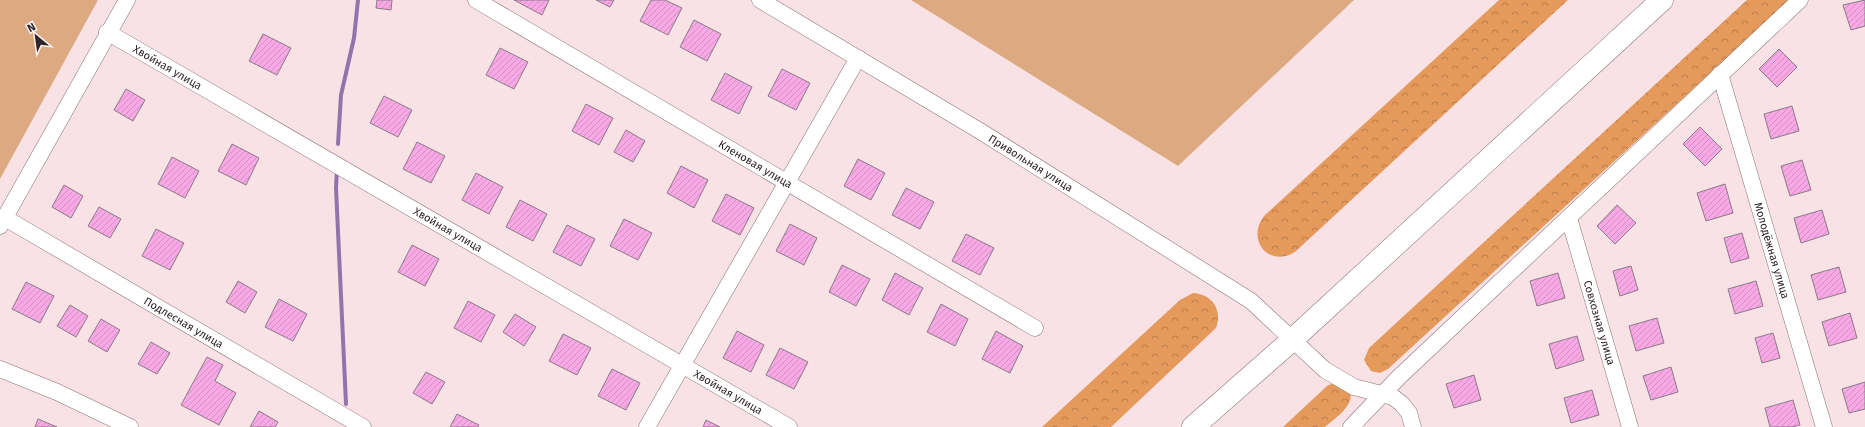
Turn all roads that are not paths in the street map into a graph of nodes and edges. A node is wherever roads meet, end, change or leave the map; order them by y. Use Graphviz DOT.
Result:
graph roads {
  1 [pos="127,0"];
  2 [pos="476,0"];
  3 [pos="760,0"];
  4 [pos="1662,0"];
  5 [pos="1800,0"];
  6 [pos="108,32"];
  7 [pos="858,58"];
  8 [pos="1720,74"];
  9 [pos="787,181"];
  10 [pos="1569,218"];
  11 [pos="2,222"];
  12 [pos="1035,328"];
  13 [pos="1292,340"];
  14 [pos="684,365"];
  15 [pos="0,369"];
  16 [pos="1380,395"];
  17 [pos="130,427"];
  18 [pos="363,427"];
  19 [pos="648,427"];
  20 [pos="789,427"];
  21 [pos="1193,427"];
  22 [pos="1351,427"];
  23 [pos="1413,427"];
  24 [pos="1630,427"];
  25 [pos="1824,427"];
  1 -- 6 [label="street"];
  2 -- 9 [label="street, Кленовая улица"];
  3 -- 7 [label="street, Привольная улица"];
  4 -- 13 [label="street"];
  5 -- 8 [label="street"];
  6 -- 11 [label="street"];
  6 -- 14 [label="street, Хвойная улица"];
  7 -- 9 [label="street"];
  7 -- 13 [label="street, Привольная улица"];
  8 -- 10 [label="street"];
  8 -- 25 [label="street, Молодёжная улица"];
  9 -- 12 [label="street, Кленовая улица"];
  9 -- 14 [label="street"];
  10 -- 16 [label="street"];
  10 -- 24 [label="street, Совхозная улица"];
  11 -- 18 [label="street, Подлесная улица"];
  13 -- 16 [label="street, Привольная улица"];
  13 -- 21 [label="street"];
  14 -- 19 [label="street"];
  14 -- 20 [label="street, Хвойная улица"];
  15 -- 17 [label="street"];
  16 -- 22 [label="street"];
  16 -- 23 [label="street, Привольная улица"];
}
